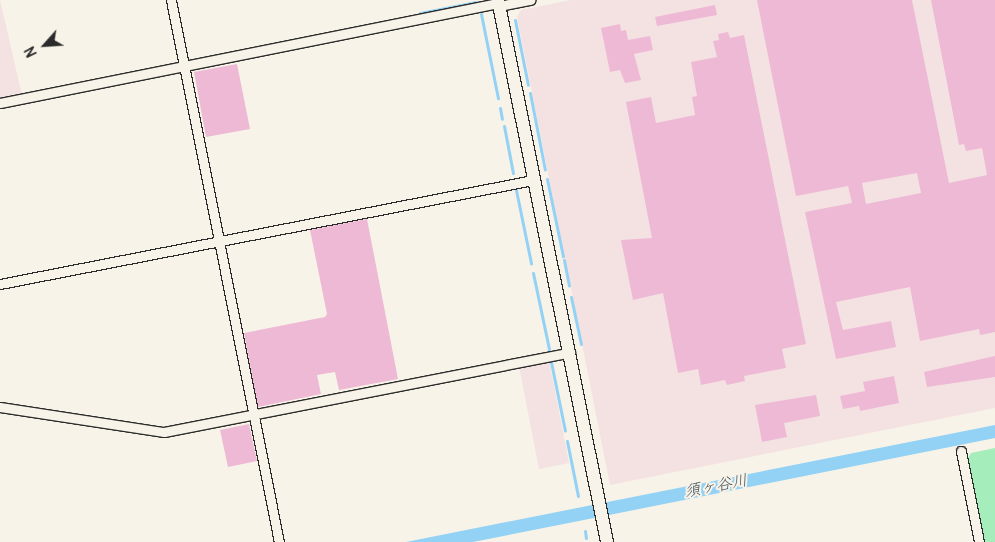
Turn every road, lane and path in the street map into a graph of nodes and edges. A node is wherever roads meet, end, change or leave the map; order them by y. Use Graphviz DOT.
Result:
graph roads {
  1 [pos="171,0"];
  2 [pos="530,0"];
  3 [pos="498,3"];
  4 [pos="184,66"];
  5 [pos="0,103"];
  6 [pos="533,180"];
  7 [pos="219,241"];
  8 [pos="0,284"];
  9 [pos="570,352"];
  10 [pos="0,407"];
  11 [pos="254,415"];
  12 [pos="961,451"];
  13 [pos="279,542"];
  14 [pos="607,542"];
  15 [pos="979,542"];
  1 -- 4 [label="street"];
  2 -- 3 [label="street"];
  3 -- 4 [label="street"];
  3 -- 6 [label="street"];
  4 -- 5 [label="street"];
  4 -- 7 [label="street"];
  6 -- 7 [label="street"];
  6 -- 9 [label="street"];
  7 -- 8 [label="street"];
  7 -- 11 [label="street"];
  9 -- 11 [label="street"];
  9 -- 14 [label="street"];
  10 -- 11 [label="street"];
  11 -- 13 [label="street"];
  12 -- 15 [label="street"];
}
